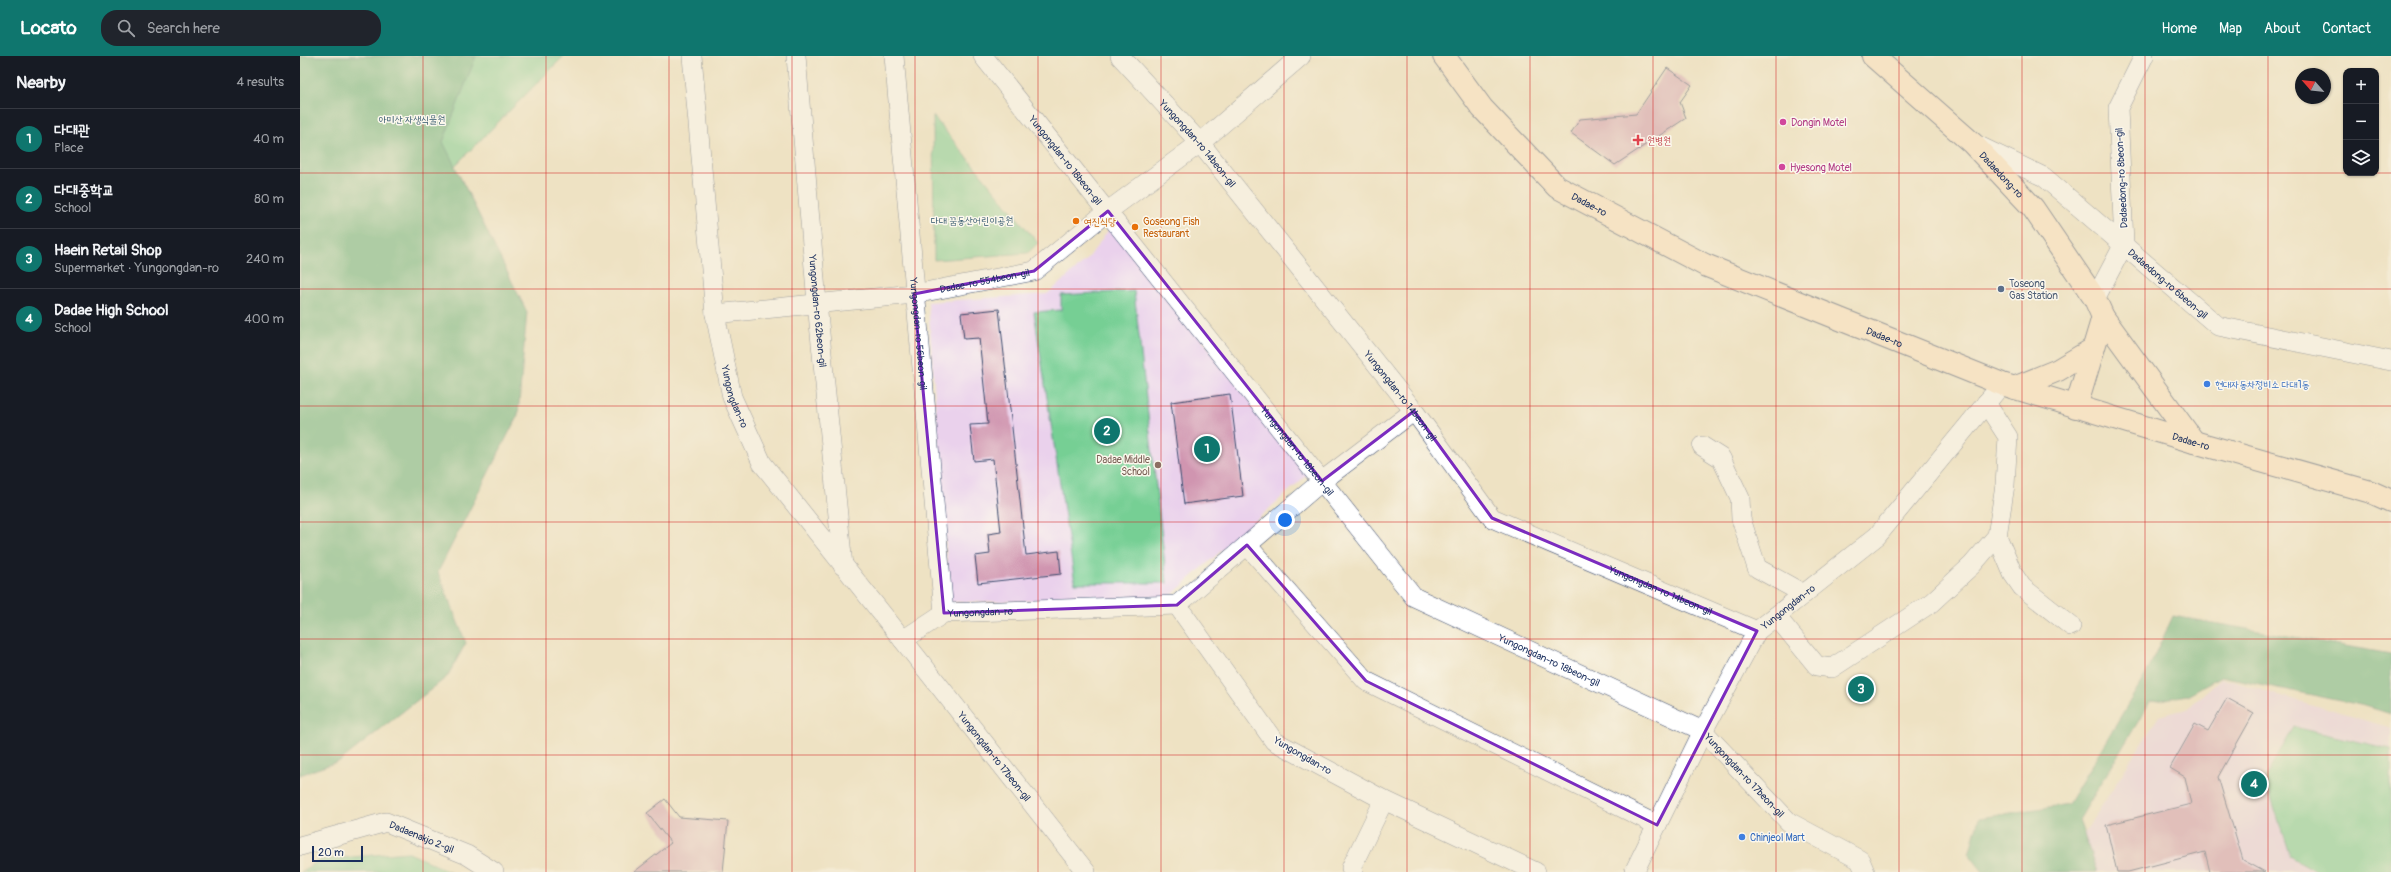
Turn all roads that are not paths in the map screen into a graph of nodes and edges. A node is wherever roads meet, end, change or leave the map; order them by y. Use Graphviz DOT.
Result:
graph roads {
  1 [pos="692,56"];
  2 [pos="796,56"];
  3 [pos="894,56"];
  4 [pos="983,56"];
  5 [pos="1120,56"];
  6 [pos="1301,56"];
  7 [pos="1444,56"];
  8 [pos="1873,56"];
  9 [pos="2144,56"];
  10 [pos="1200,143"];
  11 [pos="1972,143"];
  12 [pos="1108,211"];
  13 [pos="2124,244"];
  14 [pos="914,294"];
  15 [pos="817,303"];
  16 [pos="2099,308"];
  17 [pos="715,314"];
  18 [pos="2093,349"];
  19 [pos="2391,361"];
  20 [pos="2008,386"];
  21 [pos="1986,403"];
  22 [pos="2076,407"];
  23 [pos="1414,411"];
  24 [pos="2194,442"];
  25 [pos="1702,446"];
  26 [pos="1322,481"];
  27 [pos="2391,501"];
  28 [pos="1997,536"];
  29 [pos="1247,545"];
  30 [pos="843,566"];
  31 [pos="1804,594"];
  32 [pos="1177,605"];
  33 [pos="944,613"];
  34 [pos="1776,616"];
  35 [pos="2071,626"];
  36 [pos="1757,631"];
  37 [pos="903,640"];
  38 [pos="1703,731"];
  39 [pos="1384,800"];
  40 [pos="1657,825"];
  41 [pos="300,846"];
  42 [pos="494,872"];
  43 [pos="1086,872"];
  44 [pos="1353,872"];
  45 [pos="1536,872"];
  46 [pos="1634,872"];
  47 [pos="1865,872"];
  1 -- 17 [label="street, Yungongdan-ro"];
  2 -- 15 [label="street, Yungongdan-ro 62beon-gil"];
  3 -- 14 [label="street, Yungongdan-ro 56beon-gil"];
  4 -- 12 [label="street, Yungongdan-ro 18beon-gil"];
  5 -- 10 [label="street, Yungongdan-ro 14beon-gil"];
  6 -- 10 [label="street, Dadae-ro 554beon-gil"];
  7 -- 20 [label="main road, Dadae-ro"];
  8 -- 11 [label="main road, Dadaedong-ro"];
  9 -- 13 [label="street, Dadaedong-ro 8beon-gil"];
  10 -- 12 [label="street, Dadae-ro 554beon-gil"];
  10 -- 23 [label="street, Yungongdan-ro 14beon-gil"];
  11 -- 13 [label="street, Dadaedong-ro 6beon-gil"];
  11 -- 16 [label="main road, Dadaedong-ro"];
  12 -- 14 [label="street, Dadae-ro 554beon-gil"];
  12 -- 26 [label="street, Yungongdan-ro 18beon-gil"];
  13 -- 16 [label="street"];
  13 -- 19 [label="street, Dadaedong-ro 6beon-gil"];
  14 -- 15 [label="street, Dadae-ro 554beon-gil"];
  14 -- 33 [label="street, Yungongdan-ro 56beon-gil"];
  15 -- 17 [label="street, Dadae-ro 554beon-gil"];
  15 -- 30 [label="street, Yungongdan-ro 62beon-gil"];
  16 -- 18 [label="main road"];
  16 -- 24 [label="main road, Dadaedong-ro"];
  17 -- 30 [label="street, Yungongdan-ro"];
  18 -- 20 [label="main road"];
  18 -- 22 [label="main road"];
  20 -- 21 [label="street, Yungongdan-ro"];
  20 -- 22 [label="main road, Dadae-ro"];
  21 -- 28 [label="street"];
  21 -- 31 [label="street, Yungongdan-ro"];
  22 -- 24 [label="main road, Dadae-ro"];
  23 -- 26 [label="street"];
  23 -- 36 [label="street, Yungongdan-ro 14beon-gil"];
  24 -- 27 [label="main road, Dadae-ro"];
  25 -- 31 [label="street"];
  26 -- 29 [label="street"];
  26 -- 38 [label="street, Yungongdan-ro 18beon-gil"];
  28 -- 34 [label="street"];
  28 -- 35 [label="street"];
  29 -- 32 [label="street"];
  29 -- 40 [label="street"];
  30 -- 37 [label="street, Yungongdan-ro"];
  31 -- 34 [label="street, Yungongdan-ro"];
  32 -- 33 [label="street, Yungongdan-ro"];
  32 -- 39 [label="street, Yungongdan-ro"];
  33 -- 37 [label="street, Yungongdan-ro"];
  34 -- 36 [label="street, Yungongdan-ro"];
  36 -- 38 [label="street, Yungongdan-ro"];
  37 -- 43 [label="street, Yungongdan-ro 17beon-gil"];
  38 -- 40 [label="street, Yungongdan-ro"];
  38 -- 47 [label="street, Yungongdan-ro 17beon-gil"];
  39 -- 44 [label="street"];
  39 -- 45 [label="street, Yungongdan-ro"];
  40 -- 46 [label="street, Yungongdan-ro"];
  41 -- 42 [label="street, Dadaenakjo 2-gil"];
}
